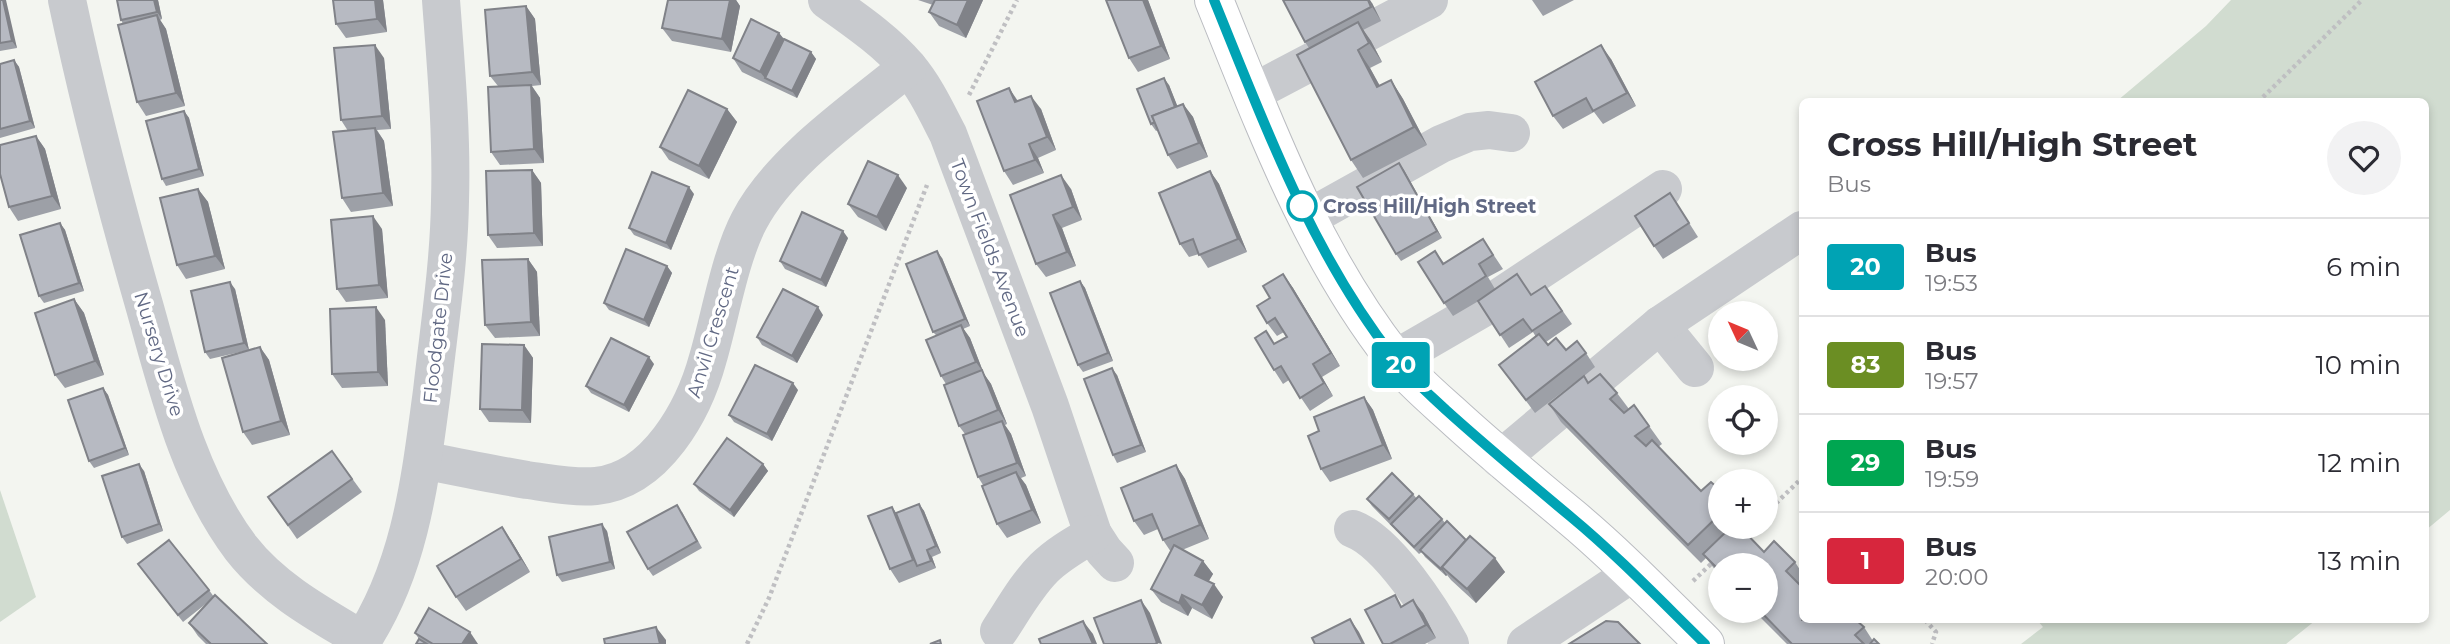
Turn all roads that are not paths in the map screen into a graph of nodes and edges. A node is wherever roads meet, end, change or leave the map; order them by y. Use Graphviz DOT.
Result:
graph roads {
  1 [pos="67,0"];
  2 [pos="441,0"];
  3 [pos="827,0"];
  4 [pos="1214,0"];
  5 [pos="1429,0"];
  6 [pos="908,67"];
  7 [pos="1252,93"];
  8 [pos="1511,133"];
  9 [pos="1663,189"];
  10 [pos="1308,218"];
  11 [pos="1799,232"];
  12 [pos="1660,324"];
  13 [pos="1395,359"];
  14 [pos="1695,368"];
  15 [pos="1500,459"];
  16 [pos="423,460"];
  17 [pos="1353,529"];
  18 [pos="1633,573"];
  19 [pos="999,631"];
  20 [pos="362,642"];
  21 [pos="1450,644"];
  22 [pos="1526,644"];
  23 [pos="1705,644"];
  1 -- 20 [label="street, Nursery Drive"];
  2 -- 16 [label="street, Floodgate Drive"];
  3 -- 6 [label="street, Town Fields Avenue"];
  4 -- 7 [label="main road"];
  5 -- 7 [label="street"];
  6 -- 16 [label="street, Anvil Crescent"];
  6 -- 19 [label="street, Town Fields Avenue"];
  7 -- 10 [label="main road"];
  8 -- 10 [label="street"];
  9 -- 13 [label="street"];
  10 -- 13 [label="main road"];
  11 -- 12 [label="street"];
  12 -- 14 [label="street"];
  12 -- 15 [label="street"];
  13 -- 15 [label="main road"];
  15 -- 18 [label="main road"];
  16 -- 20 [label="street, Floodgate Drive"];
  17 -- 21 [label="street"];
  18 -- 22 [label="street"];
  18 -- 23 [label="main road"];
}
